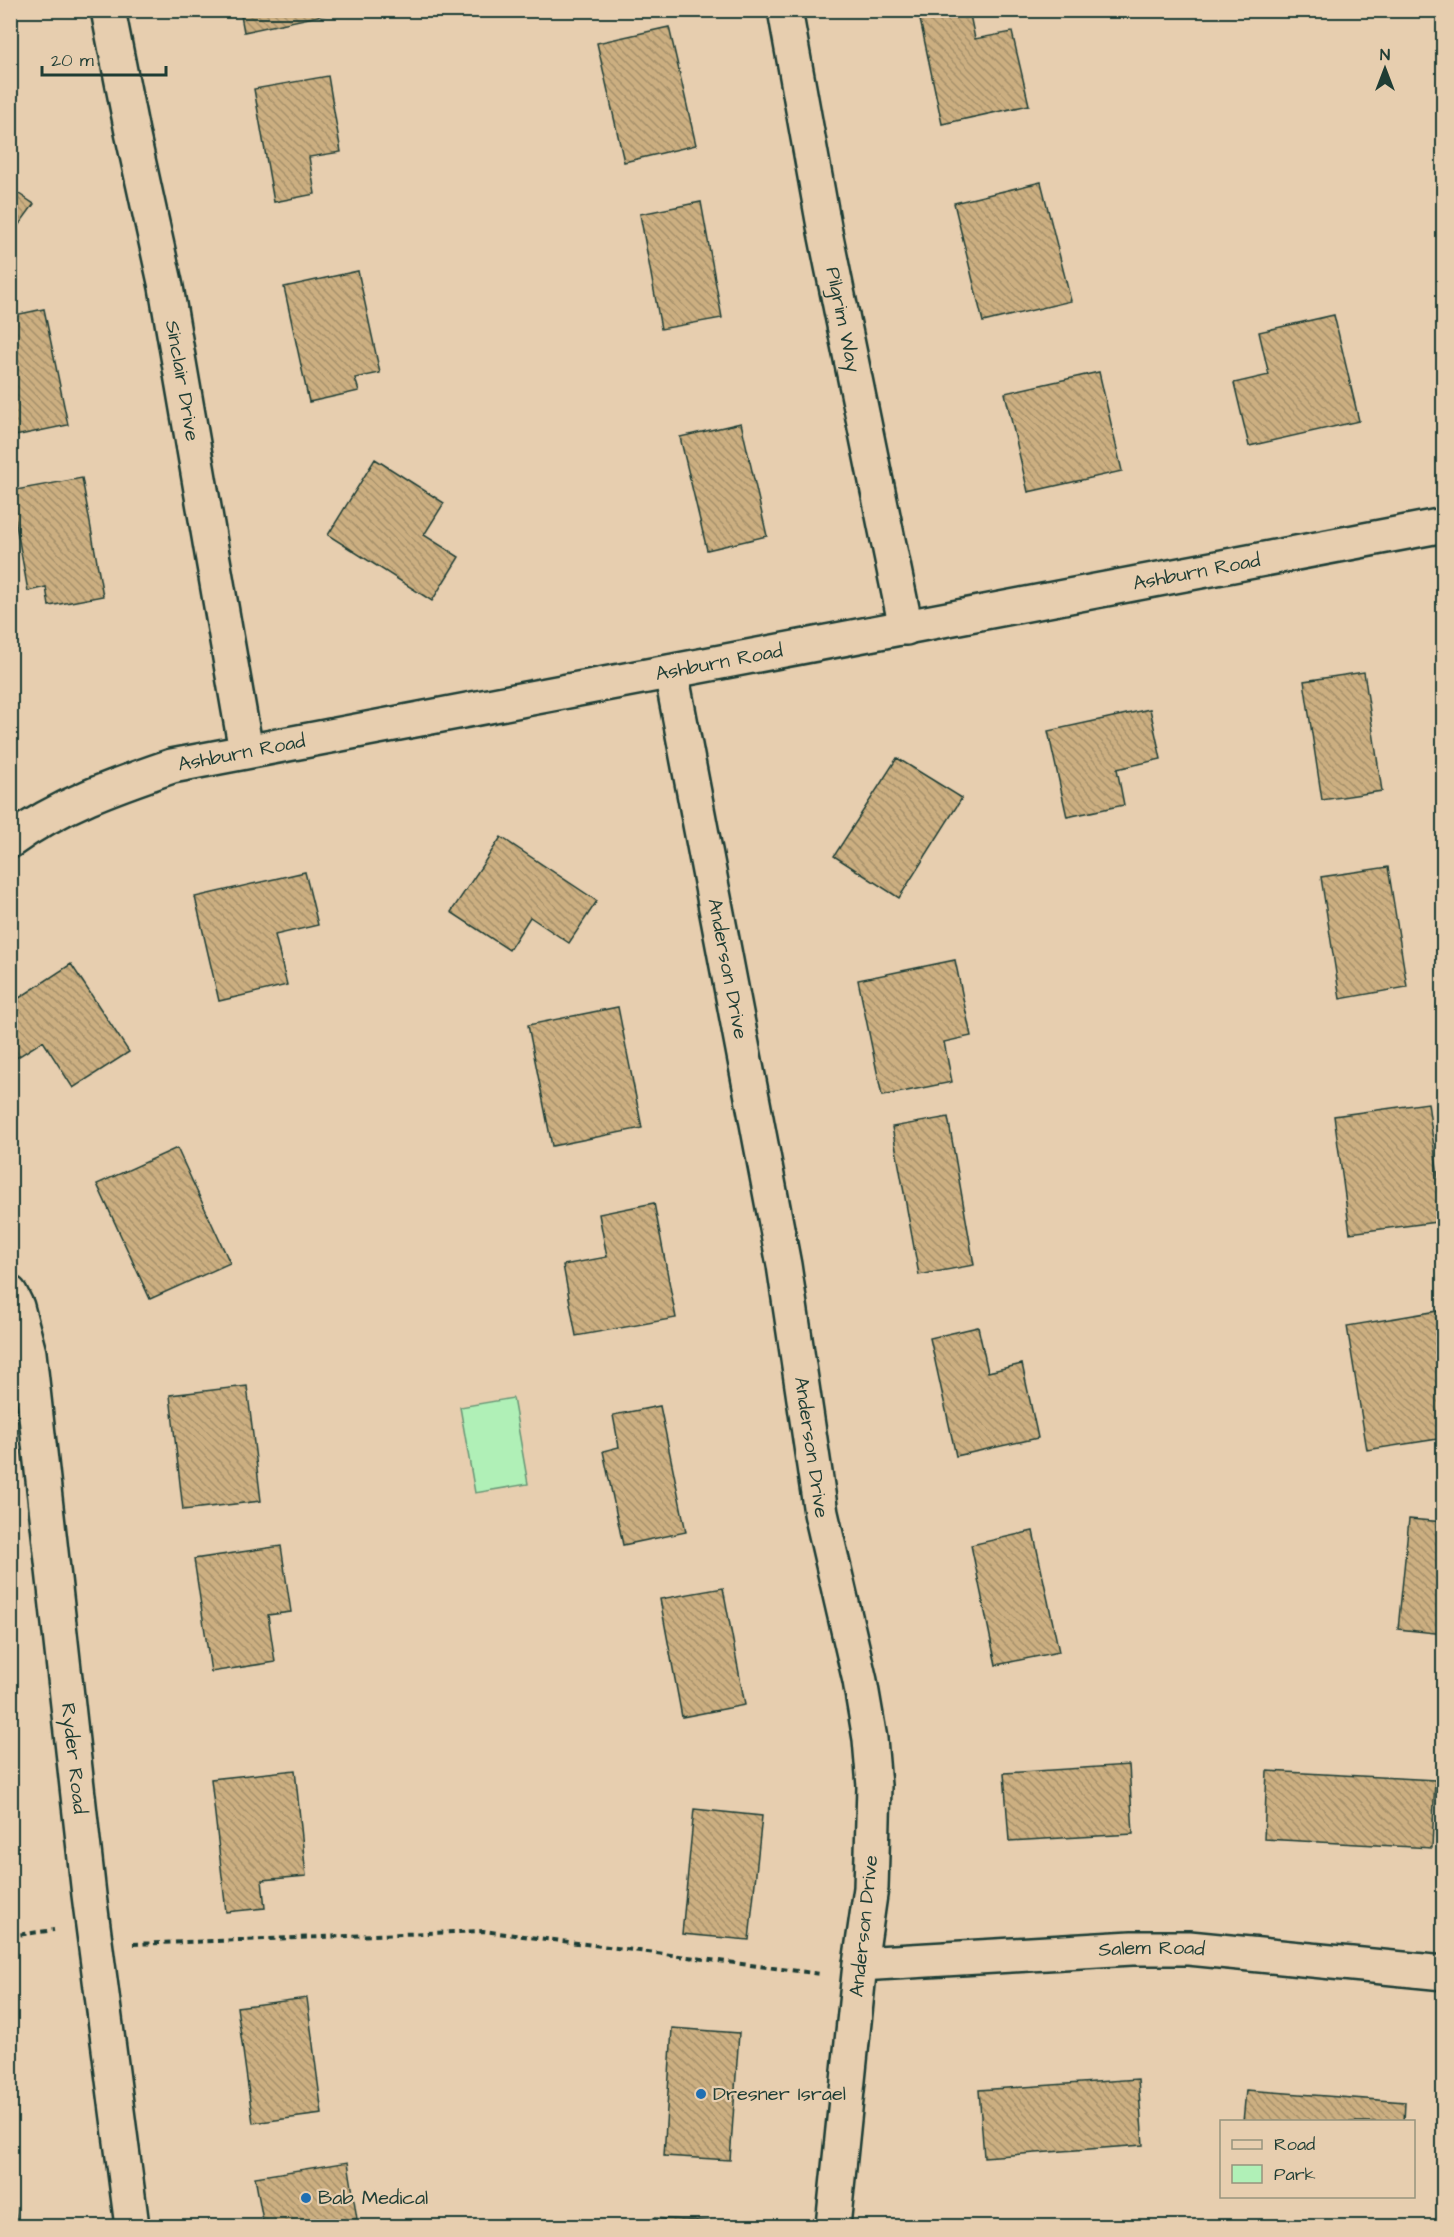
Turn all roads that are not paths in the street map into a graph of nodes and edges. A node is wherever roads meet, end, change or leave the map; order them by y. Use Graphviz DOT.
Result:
graph roads {
  1 [pos="108,10"];
  2 [pos="785,10"];
  3 [pos="1443,525"];
  4 [pos="906,628"];
  5 [pos="671,672"];
  6 [pos="246,751"];
  7 [pos="10,841"];
  8 [pos="10,1293"];
  9 [pos="859,1971"];
  10 [pos="1443,1973"];
  11 [pos="132,2226"];
  12 [pos="832,2226"];
  1 -- 6 [label="street, Sinclair Drive"];
  2 -- 4 [label="street, Pilgrim Way"];
  3 -- 4 [label="street, Ashburn Road"];
  4 -- 5 [label="street, Ashburn Road"];
  5 -- 6 [label="street, Ashburn Road"];
  5 -- 9 [label="street, Anderson Drive"];
  6 -- 7 [label="street, Ashburn Road"];
  8 -- 11 [label="street, Ryder Road"];
  9 -- 10 [label="street, Salem Road"];
  9 -- 12 [label="street, Anderson Drive"];
}
